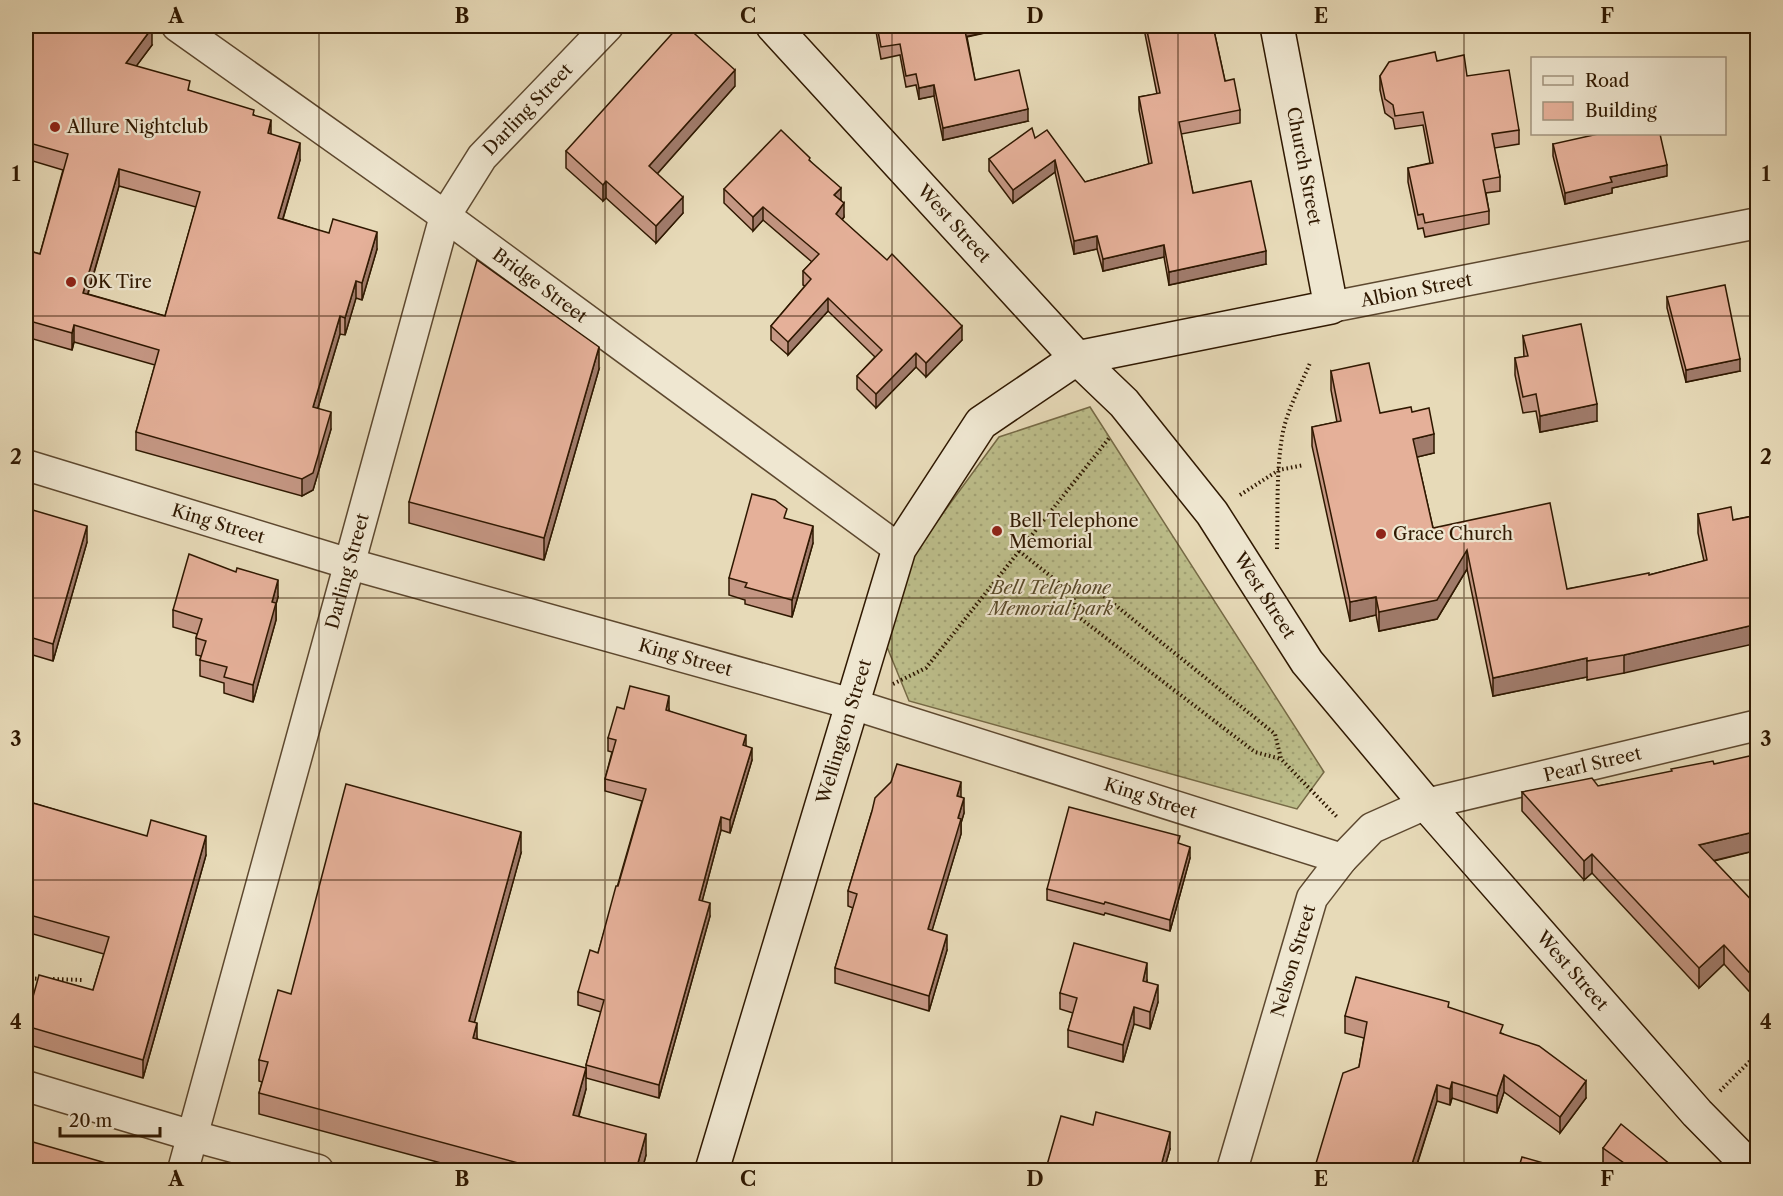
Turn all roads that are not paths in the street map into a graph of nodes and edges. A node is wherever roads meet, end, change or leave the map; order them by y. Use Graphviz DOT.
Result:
graph roads {
  1 [pos="177,26"];
  2 [pos="608,26"];
  3 [pos="773,26"];
  4 [pos="1277,26"];
  5 [pos="445,216"];
  6 [pos="1758,223"];
  7 [pos="1331,307"];
  8 [pos="1077,358"];
  9 [pos="26,465"];
  10 [pos="899,549"];
  11 [pos="350,564"];
  12 [pos="852,704"];
  13 [pos="1758,725"];
  14 [pos="1426,804"];
  15 [pos="1351,850"];
  16 [pos="26,1086"];
  17 [pos="193,1136"];
  18 [pos="183,1170"];
  19 [pos="318,1170"];
  20 [pos="712,1170"];
  21 [pos="1232,1170"];
  22 [pos="1753,1170"];
  1 -- 5 [label="street, Bridge Street"];
  2 -- 5 [label="street, Darling Street"];
  3 -- 8 [label="main road, West Street"];
  4 -- 7 [label="main road, Church Street"];
  5 -- 10 [label="street, Bridge Street"];
  5 -- 11 [label="street, Darling Street"];
  6 -- 7 [label="street, Albion Street"];
  7 -- 8 [label="main road, Albion Street"];
  8 -- 10 [label="main road, Wellington Street"];
  8 -- 14 [label="main road, West Street"];
  9 -- 11 [label="street, King Street"];
  10 -- 12 [label="main road, Wellington Street"];
  11 -- 12 [label="street, King Street"];
  11 -- 17 [label="street, Darling Street"];
  12 -- 15 [label="street, King Street"];
  12 -- 20 [label="main road, Wellington Street"];
  13 -- 14 [label="street, Pearl Street"];
  14 -- 15 [label="street, Nelson Street"];
  14 -- 22 [label="main road, West Street"];
  15 -- 21 [label="street, Nelson Street"];
  16 -- 17 [label="street"];
  17 -- 18 [label="street, Darling Street"];
  17 -- 19 [label="street"];
}
